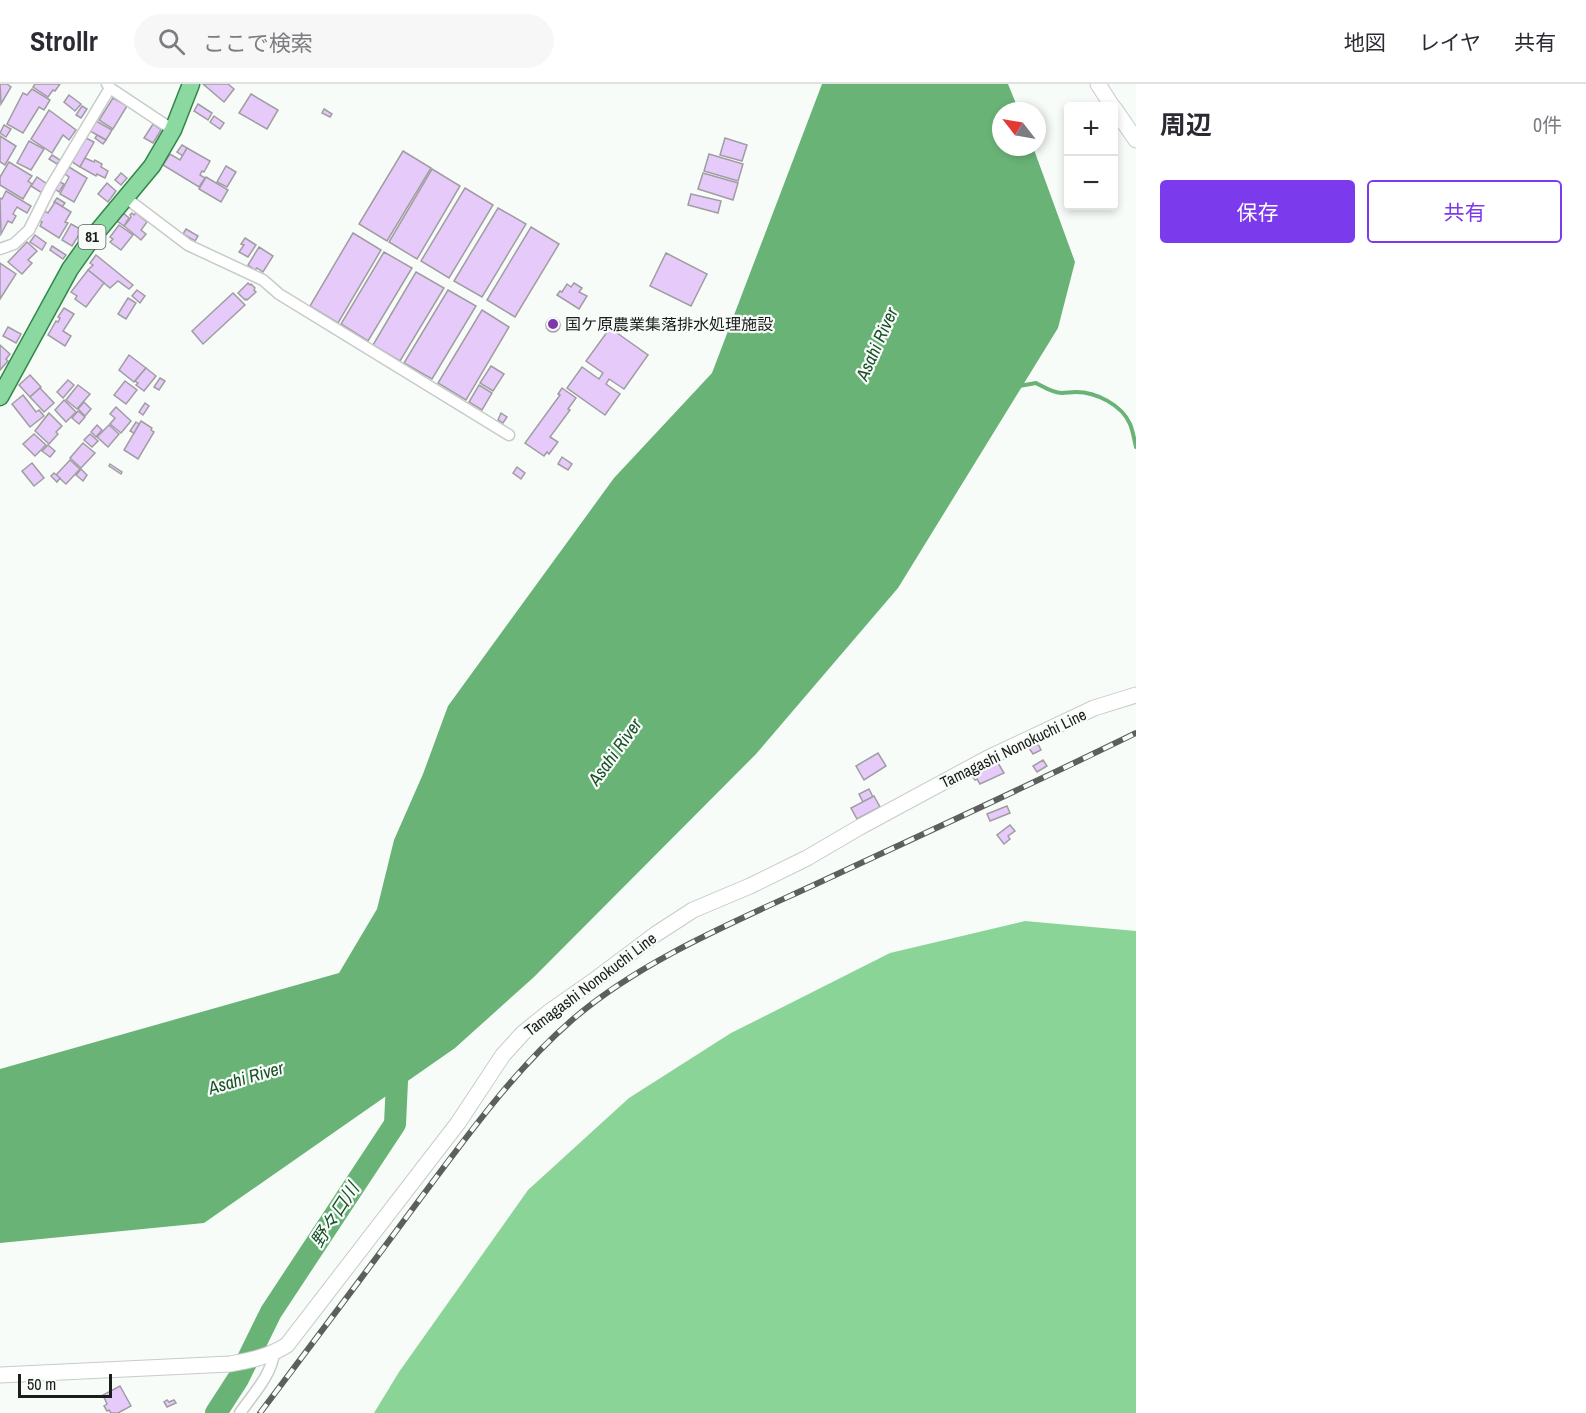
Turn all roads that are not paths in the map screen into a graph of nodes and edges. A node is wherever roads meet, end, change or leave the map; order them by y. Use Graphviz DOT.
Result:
graph roads {
  1 [pos="191,84"];
  2 [pos="1098,84"];
  3 [pos="109,86"];
  4 [pos="1110,102"];
  5 [pos="1118,114"];
  6 [pos="173,130"];
  7 [pos="1136,140"];
  8 [pos="126,198"];
  9 [pos="0,249"];
  10 [pos="0,397"];
  11 [pos="509,435"];
  12 [pos="1136,695"];
  13 [pos="269,1355"];
  14 [pos="0,1375"];
  15 [pos="240,1413"];
  1 -- 6 [label="main road, 81"];
  2 -- 4 [label="main road"];
  3 -- 6 [label="street"];
  3 -- 9 [label="street"];
  5 -- 7 [label="main road"];
  6 -- 8 [label="main road, 81"];
  8 -- 10 [label="main road, 81"];
  8 -- 11 [label="street"];
  12 -- 13 [label="main road, Tamagashi Nonokuchi Line"];
  13 -- 14 [label="main road"];
  13 -- 15 [label="street"];
}
